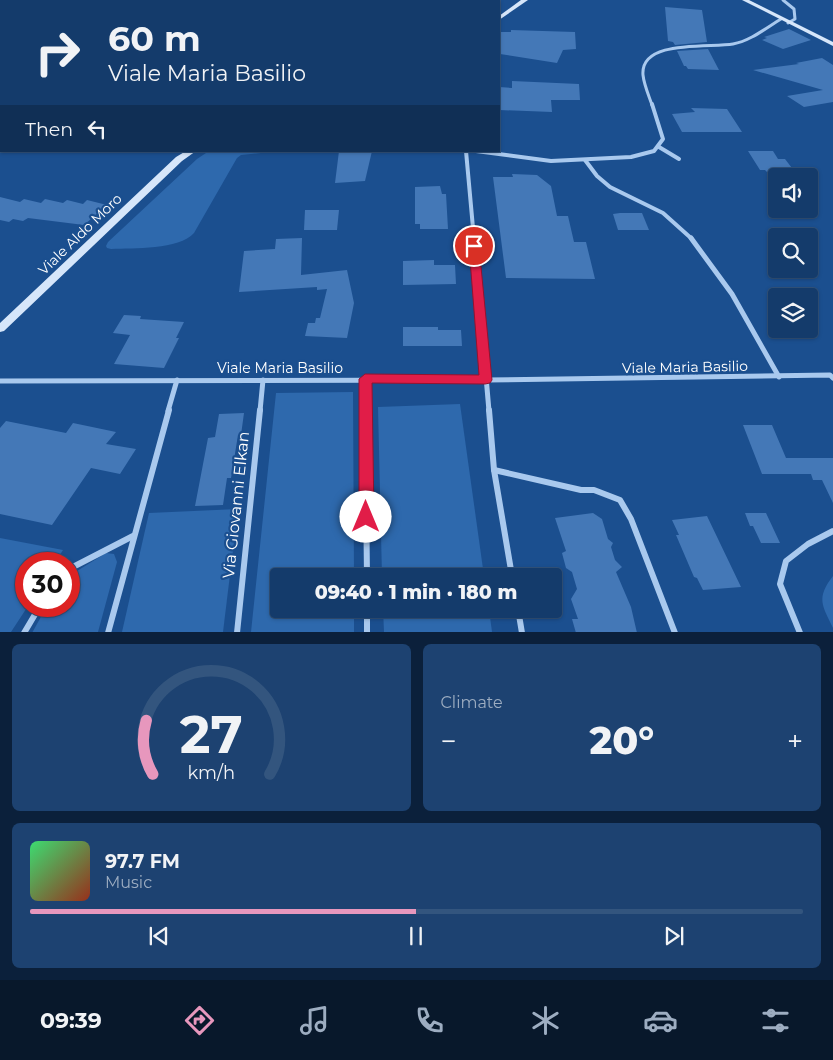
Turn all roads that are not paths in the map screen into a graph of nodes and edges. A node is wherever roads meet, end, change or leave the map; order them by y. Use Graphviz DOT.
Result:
graph roads {
  1 [pos="525,0"];
  2 [pos="745,0"];
  3 [pos="783,0"];
  4 [pos="500,17"];
  5 [pos="781,19"];
  6 [pos="788,23"];
  7 [pos="833,44"];
  8 [pos="659,147"];
  9 [pos="466,152"];
  10 [pos="484,152"];
  11 [pos="180,155"];
  12 [pos="586,160"];
  13 [pos="679,160"];
  14 [pos="0,329"];
  15 [pos="832,376"];
  16 [pos="780,377"];
  17 [pos="365,379"];
  18 [pos="177,380"];
  19 [pos="263,380"];
  20 [pos="485,380"];
  21 [pos="0,381"];
  22 [pos="494,470"];
  23 [pos="833,531"];
  24 [pos="133,536"];
  25 [pos="80,564"];
  26 [pos="367,568"];
  27 [pos="511,568"];
  28 [pos="33,617"];
  29 [pos="367,618"];
  30 [pos="520,618"];
  31 [pos="24,632"];
  32 [pos="108,632"];
  33 [pos="236,632"];
  34 [pos="367,632"];
  35 [pos="522,632"];
  36 [pos="675,632"];
  37 [pos="800,632"];
  1 -- 4 [label="main road"];
  2 -- 5 [label="main road"];
  3 -- 6 [label="street"];
  5 -- 6 [label="main road"];
  5 -- 8 [label="street"];
  6 -- 7 [label="main road"];
  8 -- 12 [label="street"];
  8 -- 13 [label="street"];
  9 -- 20 [label="street"];
  10 -- 12 [label="street"];
  11 -- 14 [label="main road, Viale Aldo Moro"];
  12 -- 16 [label="street"];
  15 -- 16 [label="street, Viale Maria Basilio"];
  16 -- 20 [label="street, Viale Maria Basilio"];
  17 -- 19 [label="street, Viale Maria Basilio"];
  17 -- 20 [label="street, Viale Maria Basilio"];
  17 -- 26 [label="street"];
  18 -- 19 [label="street, Viale Maria Basilio"];
  18 -- 21 [label="street, Viale Maria Basilio"];
  18 -- 24 [label="street"];
  19 -- 33 [label="street, Via Giovanni Elkan"];
  20 -- 22 [label="street"];
  22 -- 27 [label="street"];
  22 -- 36 [label="street"];
  23 -- 37 [label="street"];
  24 -- 25 [label="street"];
  24 -- 32 [label="street"];
  28 -- 31 [label="street"];
  29 -- 34 [label="street"];
  30 -- 35 [label="street"];
}
